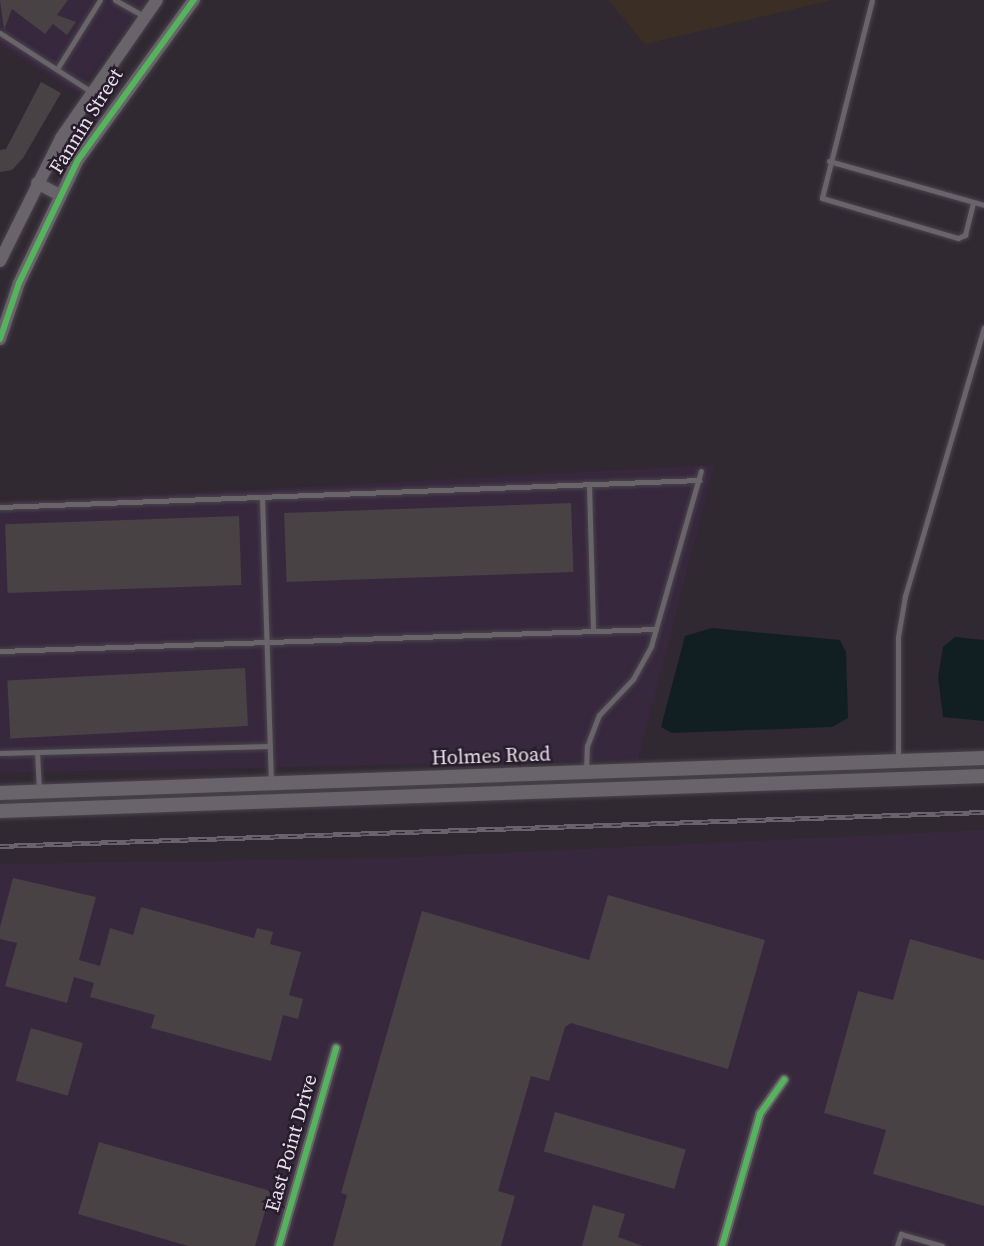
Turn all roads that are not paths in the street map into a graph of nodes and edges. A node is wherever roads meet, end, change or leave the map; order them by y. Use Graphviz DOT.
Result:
graph roads {
  1 [pos="100,0"];
  2 [pos="115,0"];
  3 [pos="157,0"];
  4 [pos="194,0"];
  5 [pos="872,0"];
  6 [pos="144,16"];
  7 [pos="0,33"];
  8 [pos="57,69"];
  9 [pos="90,91"];
  10 [pos="829,161"];
  11 [pos="37,183"];
  12 [pos="60,195"];
  13 [pos="973,204"];
  14 [pos="984,205"];
  15 [pos="0,261"];
  16 [pos="984,327"];
  17 [pos="0,339"];
  18 [pos="701,471"];
  19 [pos="699,480"];
  20 [pos="589,484"];
  21 [pos="262,497"];
  22 [pos="0,507"];
  23 [pos="656,629"];
  24 [pos="593,631"];
  25 [pos="267,642"];
  26 [pos="0,651"];
  27 [pos="270,746"];
  28 [pos="37,752"];
  29 [pos="0,753"];
  30 [pos="984,758"];
  31 [pos="898,761"];
  32 [pos="585,772"];
  33 [pos="984,776"];
  34 [pos="900,779"];
  35 [pos="271,783"];
  36 [pos="587,790"];
  37 [pos="39,792"];
  38 [pos="0,793"];
  39 [pos="271,801"];
  40 [pos="0,811"];
  41 [pos="336,1048"];
  42 [pos="784,1080"];
  43 [pos="279,1246"];
  44 [pos="722,1246"];
  45 [pos="897,1246"];
  46 [pos="942,1246"];
  1 -- 8 [label="lane"];
  2 -- 6 [label="lane"];
  3 -- 6 [label="street, Fannin Street"];
  4 -- 12 [label="street, Fannin Street"];
  5 -- 10 [label="lane"];
  6 -- 9 [label="street, Fannin Street"];
  7 -- 8 [label="lane"];
  8 -- 9 [label="lane"];
  9 -- 11 [label="street, Fannin Street"];
  10 -- 13 [label="lane"];
  10 -- 13 [label="lane"];
  11 -- 12 [label="street"];
  11 -- 15 [label="street, Fannin Street"];
  12 -- 17 [label="street, Fannin Street"];
  13 -- 14 [label="lane"];
  16 -- 31 [label="lane"];
  18 -- 19 [label="lane"];
  19 -- 20 [label="lane"];
  19 -- 23 [label="lane"];
  20 -- 21 [label="lane"];
  20 -- 24 [label="lane"];
  21 -- 22 [label="lane"];
  21 -- 25 [label="lane"];
  23 -- 24 [label="lane"];
  23 -- 32 [label="lane"];
  24 -- 25 [label="lane"];
  25 -- 26 [label="lane"];
  25 -- 27 [label="lane"];
  27 -- 28 [label="lane"];
  27 -- 35 [label="lane"];
  28 -- 29 [label="lane"];
  28 -- 37 [label="lane"];
  30 -- 31 [label="main road, Holmes Road"];
  31 -- 32 [label="main road, Holmes Road"];
  31 -- 34 [label="main road"];
  32 -- 35 [label="main road, Holmes Road"];
  32 -- 36 [label="main road"];
  33 -- 34 [label="main road, Holmes Road"];
  34 -- 36 [label="main road, Holmes Road"];
  35 -- 37 [label="main road, Holmes Road"];
  35 -- 39 [label="main road"];
  36 -- 39 [label="main road, Holmes Road"];
  37 -- 38 [label="main road, Holmes Road"];
  39 -- 40 [label="main road, Holmes Road"];
  41 -- 43 [label="street, East Point Drive"];
  42 -- 44 [label="street"];
  45 -- 46 [label="lane"];
}
